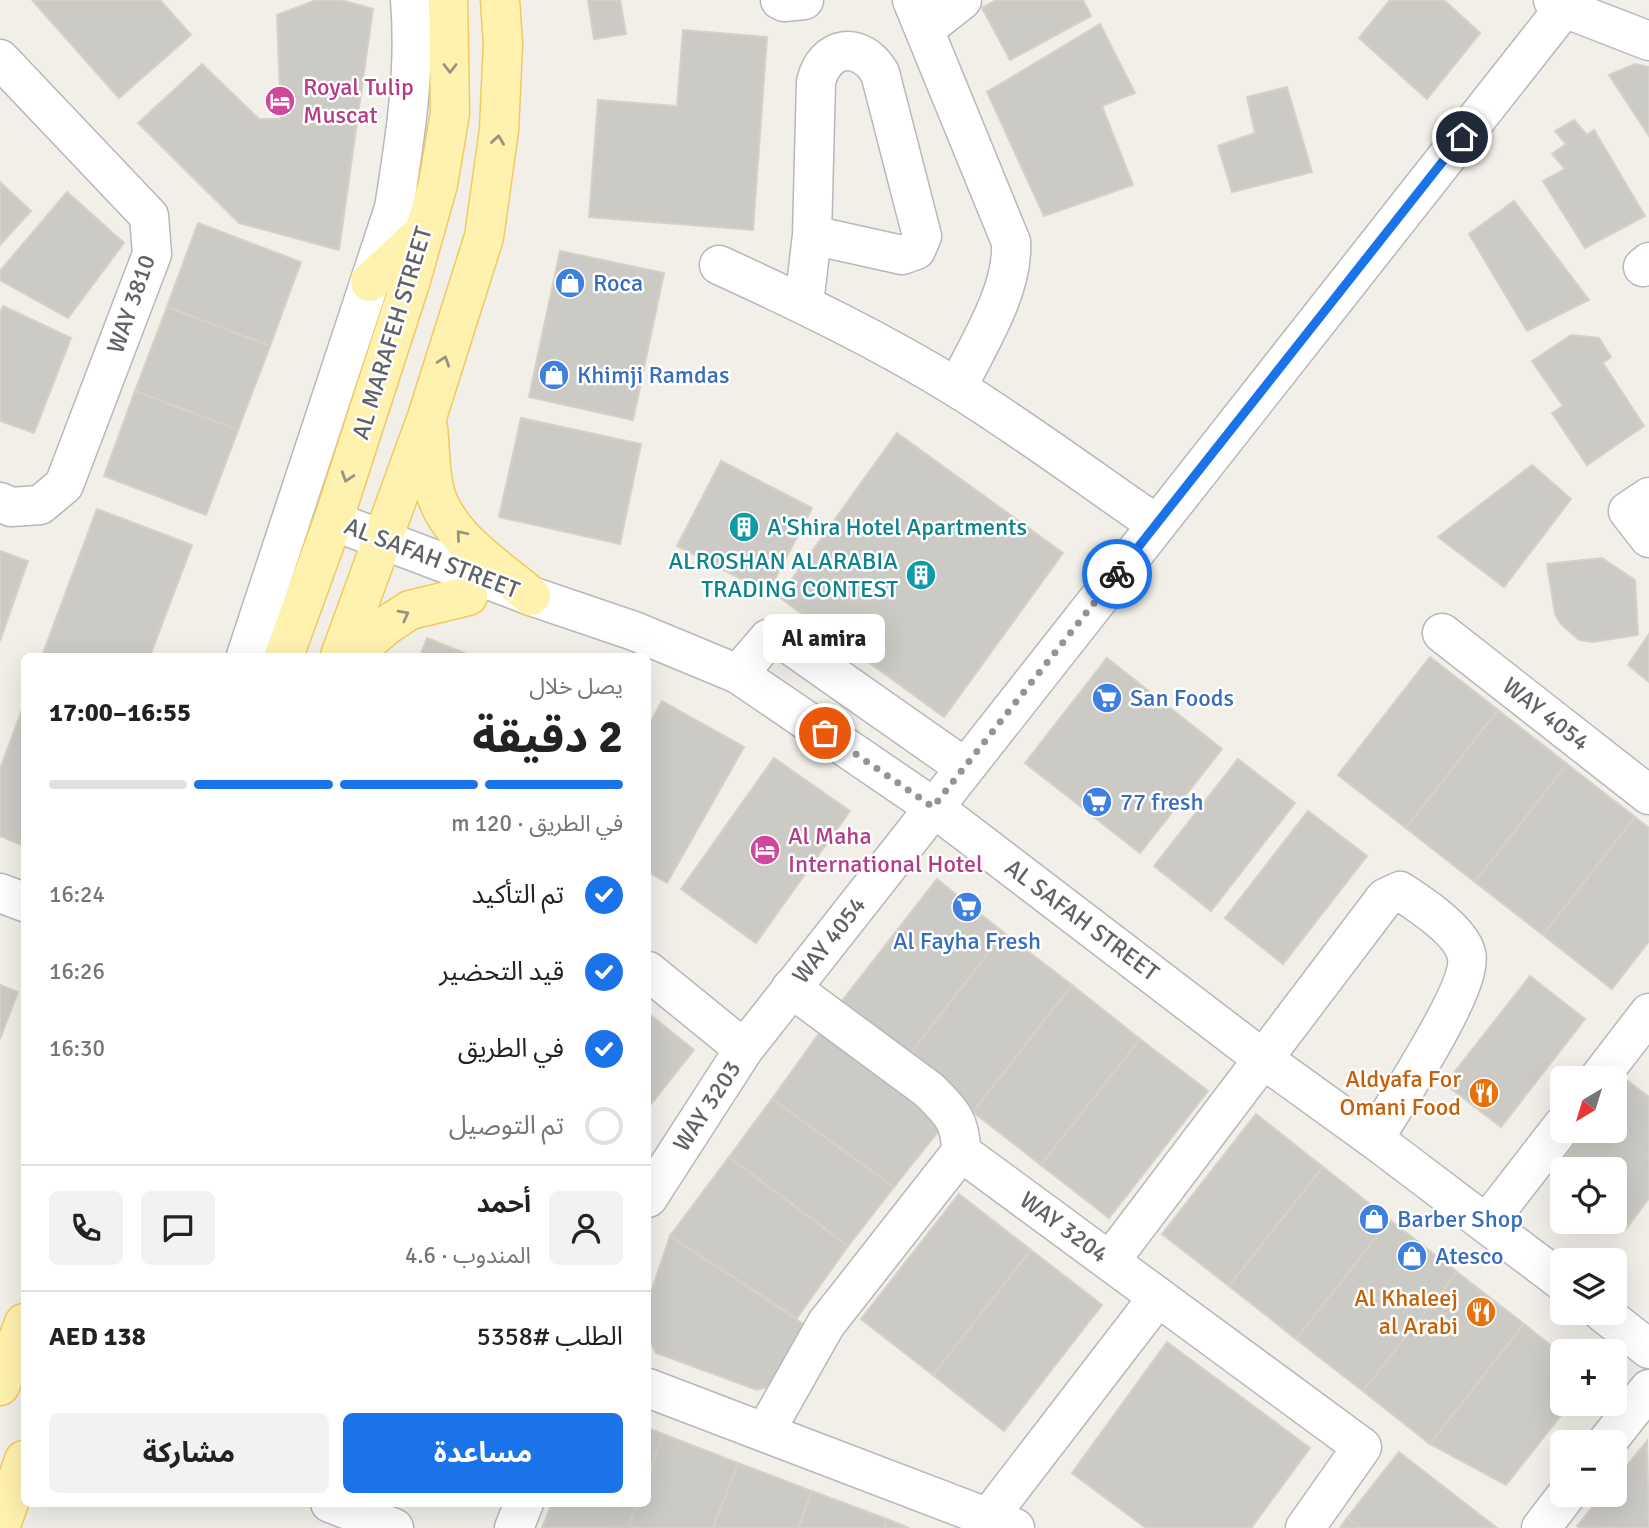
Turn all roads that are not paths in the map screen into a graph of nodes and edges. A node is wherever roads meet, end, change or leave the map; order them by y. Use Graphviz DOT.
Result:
graph roads {
  1 [pos="410,0"];
  2 [pos="448,0"];
  3 [pos="500,0"];
  4 [pos="780,0"];
  5 [pos="804,0"];
  6 [pos="962,0"];
  7 [pos="1558,4"];
  8 [pos="919,15"];
  9 [pos="1649,41"];
  10 [pos="0,59"];
  11 [pos="425,231"];
  12 [pos="812,235"];
  13 [pos="719,265"];
  14 [pos="370,282"];
  15 [pos="804,304"];
  16 [pos="957,388"];
  17 [pos="427,417"];
  18 [pos="1649,497"];
  19 [pos="0,502"];
  20 [pos="1156,524"];
  21 [pos="329,534"];
  22 [pos="1649,538"];
  23 [pos="378,552"];
  24 [pos="468,596"];
  25 [pos="531,596"];
  26 [pos="1442,633"];
  27 [pos="629,643"];
  28 [pos="247,653"];
  29 [pos="285,653"];
  30 [pos="341,653"];
  31 [pos="354,653"];
  32 [pos="738,674"];
  33 [pos="964,767"];
  34 [pos="1649,795"];
  35 [pos="933,807"];
  36 [pos="0,893"];
  37 [pos="21,901"];
  38 [pos="651,973"];
  39 [pos="792,988"];
  40 [pos="1649,1013"];
  41 [pos="744,1049"];
  42 [pos="1263,1059"];
  43 [pos="1608,1066"];
  44 [pos="1374,1139"];
  45 [pos="1550,1142"];
  46 [pos="961,1152"];
  47 [pos="651,1193"];
  48 [pos="1487,1223"];
  49 [pos="1110,1261"];
  50 [pos="1550,1272"];
  51 [pos="1158,1297"];
  52 [pos="1619,1325"];
  53 [pos="21,1331"];
  54 [pos="1649,1349"];
  55 [pos="0,1386"];
  56 [pos="651,1389"];
  57 [pos="1649,1389"];
  58 [pos="1617,1430"];
  59 [pos="765,1432"];
  60 [pos="21,1471"];
  61 [pos="340,1507"];
  62 [pos="522,1507"];
  63 [pos="1557,1507"];
  64 [pos="1001,1523"];
  65 [pos="0,1528"];
  66 [pos="394,1528"];
  67 [pos="514,1528"];
  68 [pos="1305,1528"];
  69 [pos="1541,1528"];
  1 -- 14 [label="street"];
  2 -- 11 [label="main road, AL MARAFEH STREET, one-way"];
  17 -- 3 [label="main road, one-way"];
  4 -- 5 [label="street"];
  6 -- 8 [label="street"];
  7 -- 9 [label="street"];
  7 -- 20 [label="street, WAY 4054"];
  8 -- 16 [label="street"];
  10 -- 19 [label="street, WAY 3810"];
  11 -- 14 [label="main road"];
  11 -- 21 [label="main road, AL MARAFEH STREET, one-way"];
  12 -- 12 [label="street"];
  12 -- 15 [label="street"];
  13 -- 15 [label="street"];
  14 -- 28 [label="street"];
  15 -- 16 [label="street"];
  16 -- 20 [label="street"];
  17 -- 23 [label="main road"];
  25 -- 17 [label="main road, one-way"];
  18 -- 22 [label="street"];
  20 -- 33 [label="street, WAY 4054"];
  21 -- 23 [label="street, AL SAFAH STREET"];
  21 -- 29 [label="main road, AL MARAFEH STREET"];
  23 -- 24 [label="street, AL SAFAH STREET"];
  23 -- 25 [label="street, AL SAFAH STREET"];
  23 -- 30 [label="main road"];
  24 -- 25 [label="street, AL SAFAH STREET"];
  31 -- 24 [label="main road, one-way"];
  25 -- 27 [label="street, AL SAFAH STREET"];
  26 -- 34 [label="street, WAY 4054"];
  27 -- 32 [label="street, AL SAFAH STREET"];
  32 -- 33 [label="street"];
  32 -- 35 [label="street, AL SAFAH STREET"];
  33 -- 35 [label="street, WAY 4054"];
  35 -- 39 [label="street, WAY 4054"];
  35 -- 42 [label="street, AL SAFAH STREET"];
  36 -- 37 [label="street"];
  38 -- 41 [label="street"];
  39 -- 41 [label="street, WAY 4054"];
  39 -- 46 [label="street"];
  40 -- 43 [label="street"];
  41 -- 47 [label="street, WAY 3203"];
  42 -- 44 [label="street, AL SAFAH STREET"];
  42 -- 44 [label="street"];
  42 -- 49 [label="street"];
  44 -- 48 [label="street, AL SAFAH STREET"];
  45 -- 48 [label="street"];
  46 -- 49 [label="street, WAY 3204"];
  46 -- 59 [label="street"];
  48 -- 50 [label="street, AL SAFAH STREET"];
  49 -- 51 [label="street, WAY 3204"];
  51 -- 64 [label="street"];
  51 -- 68 [label="street, WAY 3204"];
  52 -- 54 [label="street"];
  53 -- 55 [label="main road"];
  56 -- 59 [label="street"];
  57 -- 58 [label="street"];
  59 -- 64 [label="street"];
  60 -- 65 [label="main road"];
  61 -- 66 [label="street"];
  62 -- 67 [label="street"];
  63 -- 69 [label="street"];
}
